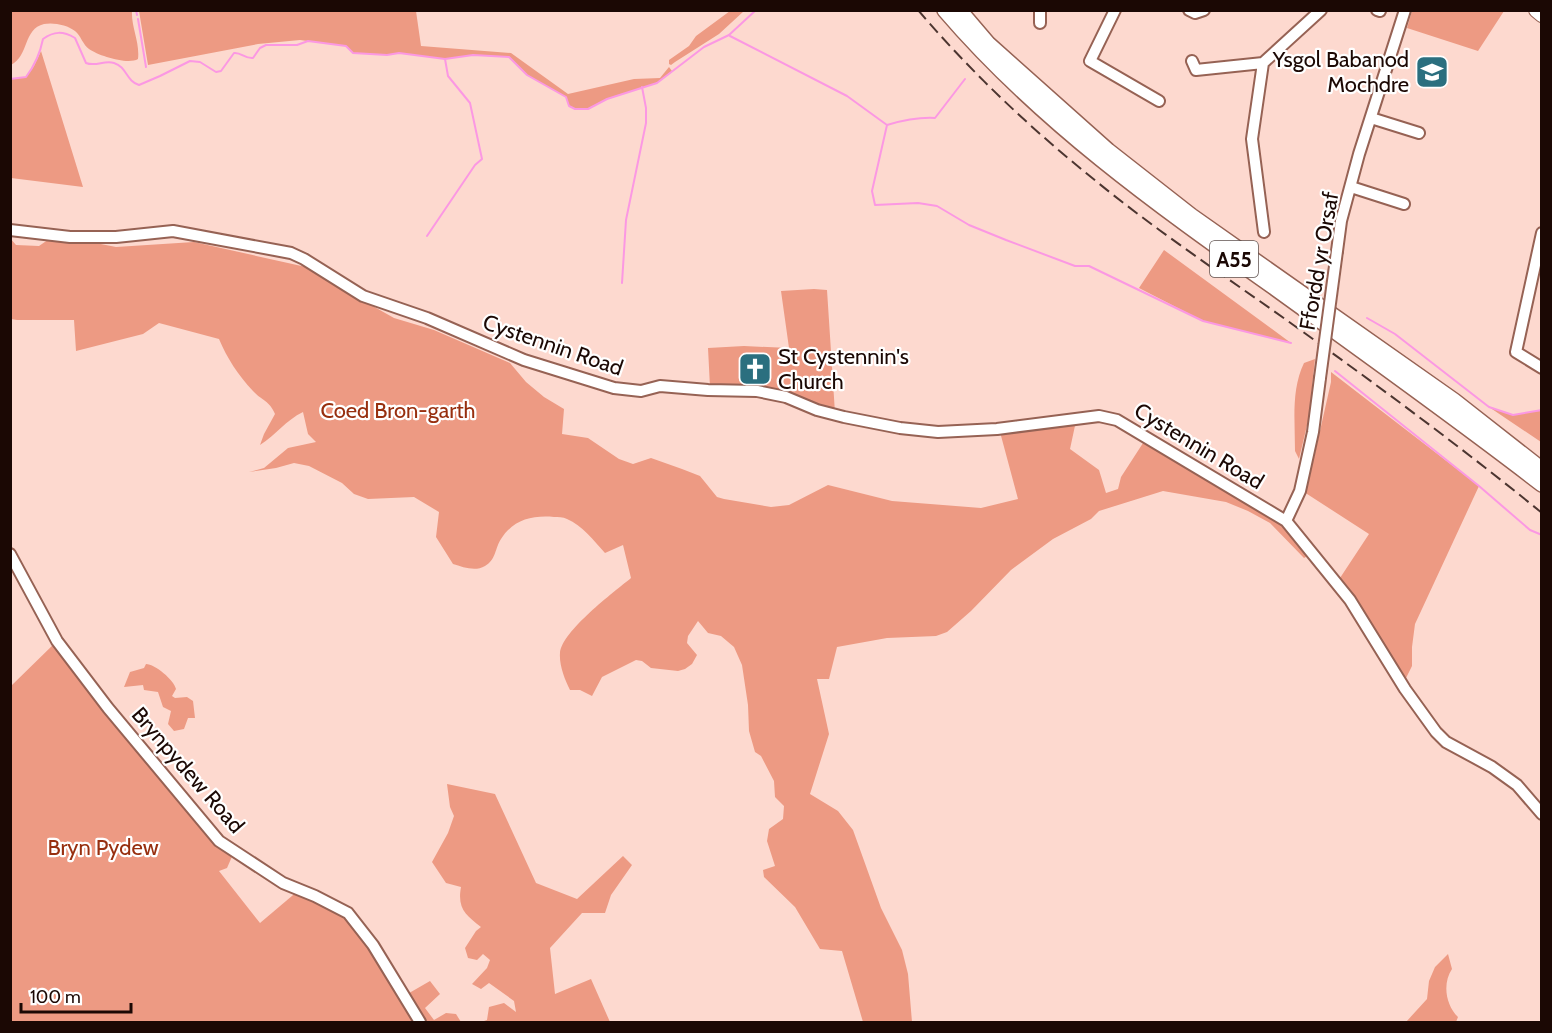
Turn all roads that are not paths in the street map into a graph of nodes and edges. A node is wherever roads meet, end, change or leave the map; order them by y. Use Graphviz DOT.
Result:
graph roads {
  1 [pos="945,10"];
  2 [pos="959,10"];
  3 [pos="1040,10"];
  4 [pos="1189,10"];
  5 [pos="1204,10"];
  6 [pos="1321,10"];
  7 [pos="1405,10"];
  8 [pos="1536,10"];
  9 [pos="1114,11"];
  10 [pos="1542,15"];
  11 [pos="1040,23"];
  12 [pos="1192,61"];
  13 [pos="1263,63"];
  14 [pos="1159,102"];
  15 [pos="1371,118"];
  16 [pos="1419,133"];
  17 [pos="1352,187"];
  18 [pos="1404,204"];
  19 [pos="10,230"];
  20 [pos="1264,232"];
  21 [pos="1542,233"];
  22 [pos="1542,368"];
  23 [pos="1542,470"];
  24 [pos="1542,484"];
  25 [pos="1286,521"];
  26 [pos="10,554"];
  27 [pos="1542,814"];
  28 [pos="420,1023"];
  1 -- 24 [label="highway, A55"];
  2 -- 23 [label="highway, A55"];
  3 -- 11 [label="street"];
  4 -- 5 [label="street"];
  6 -- 13 [label="street"];
  7 -- 15 [label="street, Ffordd yr Orsaf"];
  8 -- 10 [label="main road"];
  9 -- 14 [label="street"];
  12 -- 13 [label="street"];
  13 -- 20 [label="street"];
  15 -- 16 [label="street"];
  15 -- 17 [label="street, Ffordd yr Orsaf"];
  17 -- 18 [label="street"];
  17 -- 25 [label="street, Ffordd yr Orsaf, bridge"];
  19 -- 25 [label="street, Cystennin Road"];
  21 -- 22 [label="street"];
  25 -- 27 [label="street"];
  26 -- 28 [label="street, Brynpydew Road"];
}
